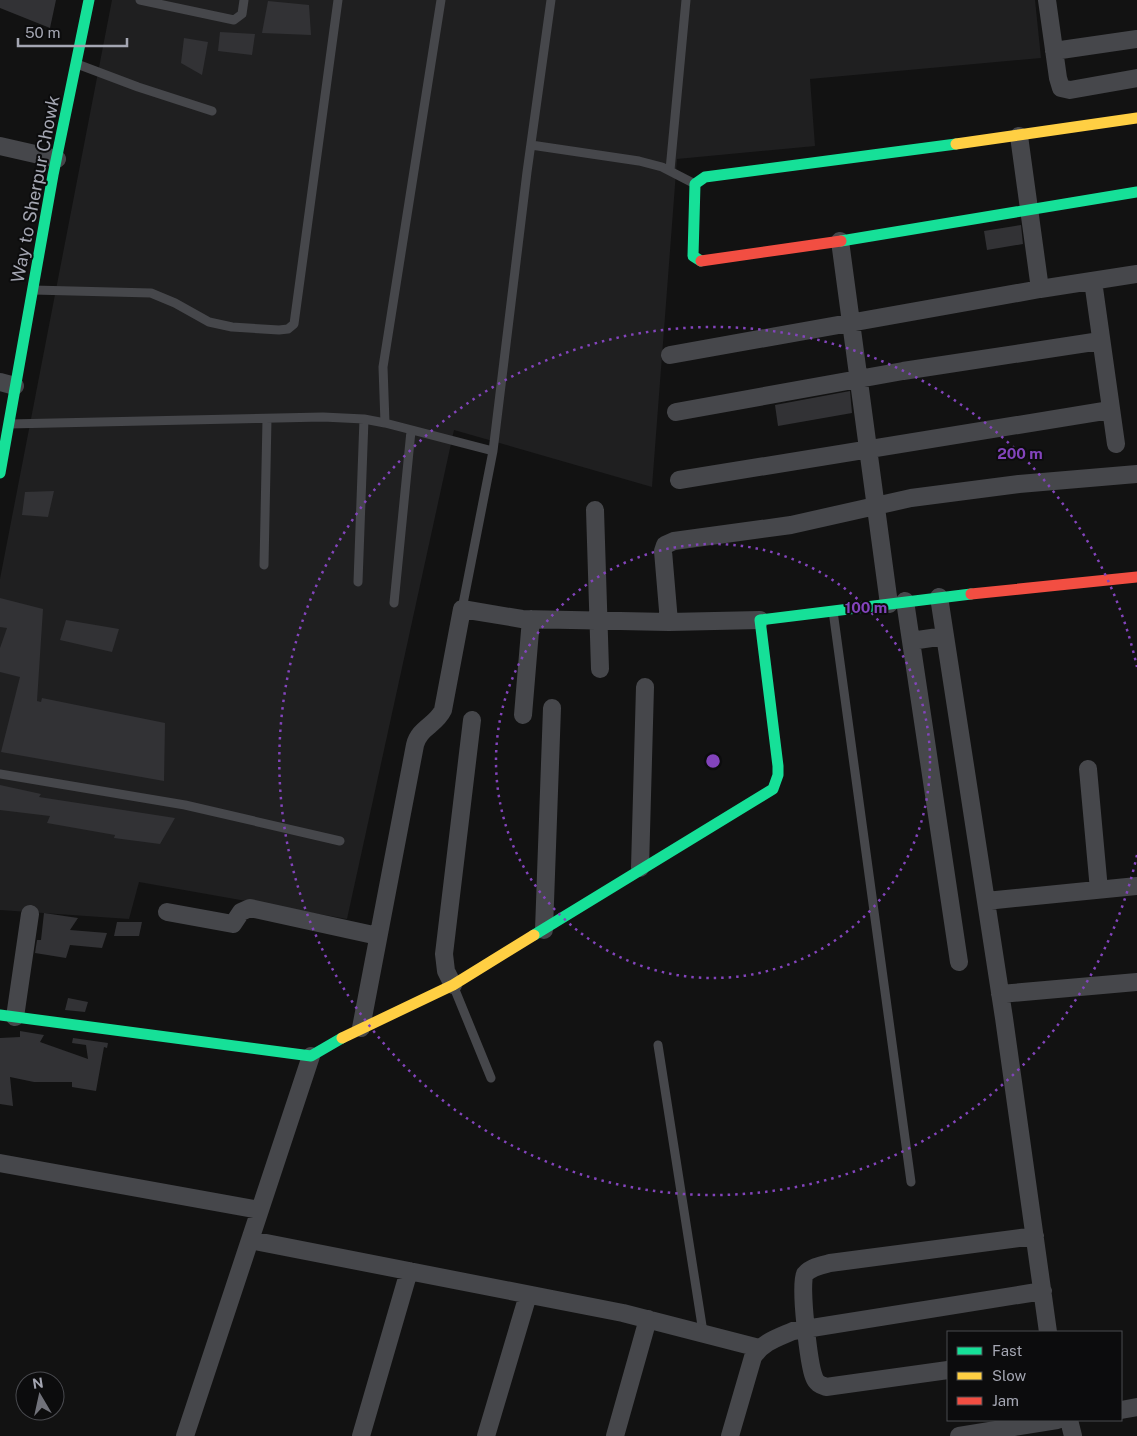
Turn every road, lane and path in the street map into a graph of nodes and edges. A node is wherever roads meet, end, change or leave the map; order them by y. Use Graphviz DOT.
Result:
graph roads {
  1 [pos="88,0"];
  2 [pos="140,0"];
  3 [pos="244,0"];
  4 [pos="338,0"];
  5 [pos="441,0"];
  6 [pos="551,0"];
  7 [pos="686,0"];
  8 [pos="1047,0"];
  9 [pos="1137,39"];
  10 [pos="1054,51"];
  11 [pos="77,63"];
  12 [pos="1137,78"];
  13 [pos="212,110"];
  14 [pos="1137,118"];
  15 [pos="1018,136"];
  16 [pos="531,145"];
  17 [pos="0,146"];
  18 [pos="57,159"];
  19 [pos="670,170"];
  20 [pos="696,184"];
  21 [pos="1137,192"];
  22 [pos="1028,211"];
  23 [pos="840,241"];
  24 [pos="1137,274"];
  25 [pos="1094,281"];
  26 [pos="1040,289"];
  27 [pos="33,290"];
  28 [pos="850,324"];
  29 [pos="1100,341"];
  30 [pos="670,355"];
  31 [pos="859,378"];
  32 [pos="8,384"];
  33 [pos="1110,410"];
  34 [pos="676,412"];
  35 [pos="267,419"];
  36 [pos="364,419"];
  37 [pos="385,423"];
  38 [pos="9,424"];
  39 [pos="411,431"];
  40 [pos="1116,444"];
  41 [pos="869,449"];
  42 [pos="493,451"];
  43 [pos="0,473"];
  44 [pos="1137,474"];
  45 [pos="679,480"];
  46 [pos="876,506"];
  47 [pos="595,510"];
  48 [pos="264,565"];
  49 [pos="1137,577"];
  50 [pos="358,582"];
  51 [pos="939,598"];
  52 [pos="394,603"];
  53 [pos="897,603"];
  54 [pos="462,609"];
  55 [pos="832,611"];
  56 [pos="531,620"];
  57 [pos="760,620"];
  58 [pos="598,621"];
  59 [pos="669,622"];
  60 [pos="945,636"];
  61 [pos="911,641"];
  62 [pos="600,670"];
  63 [pos="645,687"];
  64 [pos="552,708"];
  65 [pos="523,715"];
  66 [pos="472,720"];
  67 [pos="1088,769"];
  68 [pos="0,774"];
  69 [pos="340,841"];
  70 [pos="640,868"];
  71 [pos="1137,886"];
  72 [pos="1099,890"];
  73 [pos="986,901"];
  74 [pos="167,912"];
  75 [pos="30,914"];
  76 [pos="544,930"];
  77 [pos="378,936"];
  78 [pos="959,962"];
  79 [pos="1137,982"];
  80 [pos="453,985"];
  81 [pos="1000,994"];
  82 [pos="8,1016"];
  83 [pos="361,1028"];
  84 [pos="658,1045"];
  85 [pos="311,1056"];
  86 [pos="492,1078"];
  87 [pos="0,1163"];
  88 [pos="911,1182"];
  89 [pos="260,1210"];
  90 [pos="1034,1236"];
  91 [pos="250,1240"];
  92 [pos="409,1271"];
  93 [pos="1042,1292"];
  94 [pos="528,1295"];
  95 [pos="648,1319"];
  96 [pos="806,1329"];
  97 [pos="1048,1331"];
  98 [pos="702,1332"];
  99 [pos="759,1348"];
  100 [pos="947,1370"];
  101 [pos="1137,1407"];
  102 [pos="1122,1410"];
  103 [pos="1052,1421"];
  104 [pos="1069,1421"];
  105 [pos="993,1433"];
  106 [pos="185,1436"];
  107 [pos="361,1436"];
  108 [pos="486,1436"];
  109 [pos="615,1436"];
  110 [pos="730,1436"];
  111 [pos="959,1436"];
  112 [pos="1073,1436"];
  1 -- 11 [label="street, Way to Sherpur Chowk"];
  2 -- 3 [label="lane"];
  4 -- 27 [label="lane"];
  5 -- 37 [label="lane"];
  6 -- 16 [label="lane"];
  7 -- 19 [label="lane"];
  8 -- 10 [label="street"];
  9 -- 10 [label="street"];
  10 -- 12 [label="street"];
  11 -- 13 [label="lane"];
  11 -- 18 [label="street, Way to Sherpur Chowk"];
  14 -- 15 [label="street"];
  15 -- 20 [label="street"];
  15 -- 22 [label="street"];
  16 -- 19 [label="lane"];
  16 -- 42 [label="lane"];
  17 -- 18 [label="street"];
  18 -- 27 [label="street, Way to Sherpur Chowk"];
  19 -- 20 [label="lane"];
  20 -- 23 [label="street"];
  21 -- 22 [label="street"];
  22 -- 23 [label="street"];
  22 -- 26 [label="street"];
  23 -- 28 [label="street"];
  24 -- 25 [label="street"];
  25 -- 26 [label="street"];
  25 -- 29 [label="street"];
  26 -- 28 [label="street"];
  27 -- 32 [label="street, Way to Sherpur Chowk"];
  28 -- 30 [label="street"];
  28 -- 31 [label="street"];
  29 -- 31 [label="street"];
  29 -- 33 [label="street"];
  31 -- 34 [label="street"];
  31 -- 41 [label="street"];
  32 -- 38 [label="street, Way to Sherpur Chowk"];
  33 -- 40 [label="street"];
  33 -- 41 [label="street"];
  35 -- 36 [label="lane"];
  35 -- 38 [label="lane"];
  35 -- 48 [label="lane"];
  36 -- 37 [label="lane"];
  36 -- 50 [label="lane"];
  37 -- 39 [label="lane"];
  38 -- 43 [label="street, Way to Sherpur Chowk"];
  39 -- 42 [label="lane"];
  39 -- 52 [label="lane"];
  41 -- 45 [label="street"];
  41 -- 46 [label="street"];
  42 -- 54 [label="lane"];
  44 -- 46 [label="street"];
  46 -- 53 [label="street"];
  46 -- 59 [label="street"];
  47 -- 58 [label="street"];
  49 -- 51 [label="street"];
  51 -- 53 [label="street"];
  51 -- 60 [label="street"];
  53 -- 55 [label="street"];
  53 -- 61 [label="street"];
  54 -- 56 [label="street"];
  54 -- 77 [label="street"];
  55 -- 57 [label="street"];
  55 -- 88 [label="lane"];
  56 -- 58 [label="street"];
  56 -- 65 [label="street"];
  57 -- 59 [label="street"];
  57 -- 70 [label="street"];
  58 -- 59 [label="street"];
  58 -- 62 [label="street"];
  60 -- 61 [label="street"];
  60 -- 73 [label="street"];
  61 -- 78 [label="street"];
  63 -- 70 [label="street"];
  64 -- 76 [label="street"];
  66 -- 80 [label="street"];
  67 -- 72 [label="street"];
  68 -- 69 [label="lane"];
  70 -- 76 [label="street"];
  71 -- 72 [label="street"];
  72 -- 73 [label="street"];
  73 -- 81 [label="street"];
  74 -- 77 [label="street"];
  75 -- 82 [label="street"];
  76 -- 80 [label="street"];
  77 -- 83 [label="street"];
  79 -- 81 [label="street"];
  80 -- 83 [label="street"];
  80 -- 86 [label="lane"];
  81 -- 90 [label="street"];
  82 -- 85 [label="street"];
  83 -- 85 [label="street"];
  84 -- 98 [label="lane"];
  85 -- 89 [label="street"];
  87 -- 89 [label="street"];
  89 -- 91 [label="street"];
  90 -- 93 [label="street"];
  90 -- 96 [label="street"];
  91 -- 92 [label="street"];
  91 -- 106 [label="street"];
  92 -- 94 [label="street"];
  92 -- 107 [label="street"];
  93 -- 96 [label="street"];
  93 -- 97 [label="street"];
  94 -- 95 [label="street"];
  94 -- 108 [label="street"];
  95 -- 98 [label="street"];
  95 -- 109 [label="street"];
  96 -- 99 [label="street"];
  96 -- 100 [label="street"];
  98 -- 99 [label="street"];
  99 -- 110 [label="street"];
  101 -- 102 [label="street"];
  103 -- 105 [label="street"];
  104 -- 112 [label="street"];
  105 -- 111 [label="street"];
}
